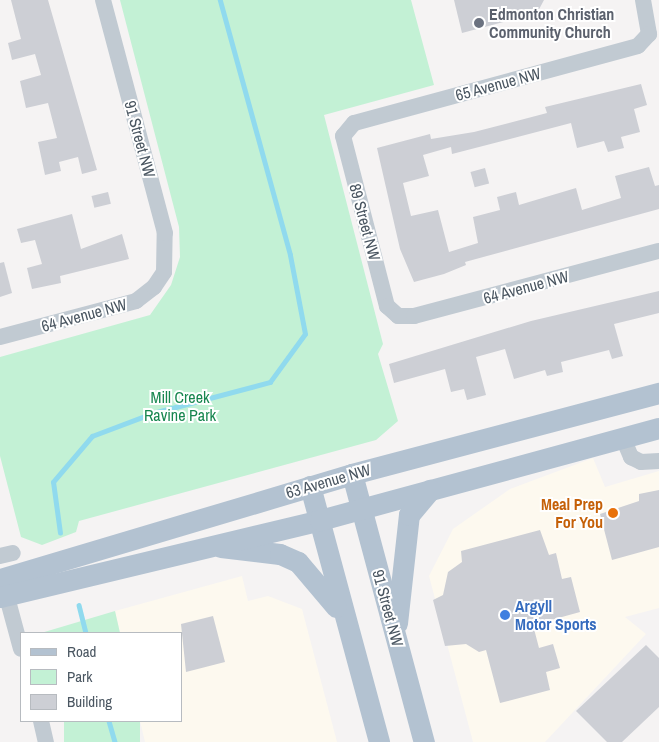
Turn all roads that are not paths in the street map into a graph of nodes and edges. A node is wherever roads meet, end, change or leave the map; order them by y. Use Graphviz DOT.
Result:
graph roads {
  1 [pos="103,0"];
  2 [pos="643,0"];
  3 [pos="344,129"];
  4 [pos="659,251"];
  5 [pos="161,278"];
  6 [pos="392,313"];
  7 [pos="0,337"];
  8 [pos="659,392"];
  9 [pos="659,428"];
  10 [pos="624,438"];
  11 [pos="659,461"];
  12 [pos="352,474"];
  13 [pos="310,486"];
  14 [pos="430,490"];
  15 [pos="362,508"];
  16 [pos="320,520"];
  17 [pos="210,543"];
  18 [pos="2,588"];
  19 [pos="7,621"];
  20 [pos="347,625"];
  21 [pos="396,638"];
  22 [pos="20,647"];
  23 [pos="40,722"];
  24 [pos="46,742"];
  25 [pos="379,742"];
  26 [pos="424,742"];
  1 -- 5 [label="street, 91 Street NW"];
  2 -- 3 [label="street, 65 Avenue NW"];
  3 -- 6 [label="street, 89 Street NW"];
  4 -- 6 [label="street, 64 Avenue NW"];
  5 -- 7 [label="street, 64 Avenue NW"];
  8 -- 12 [label="main road, 63 Avenue NW"];
  9 -- 10 [label="main road, 63 Avenue NW"];
  10 -- 11 [label="street"];
  10 -- 14 [label="main road, 63 Avenue NW"];
  12 -- 13 [label="main road, 63 Avenue NW"];
  12 -- 15 [label="main road, 91 Street NW"];
  13 -- 16 [label="main road"];
  13 -- 18 [label="main road, 63 Avenue NW"];
  14 -- 15 [label="main road, 63 Avenue NW"];
  14 -- 21 [label="main road"];
  15 -- 16 [label="main road, 63 Avenue NW"];
  15 -- 21 [label="main road, 91 Street NW"];
  16 -- 17 [label="main road, 63 Avenue NW"];
  16 -- 20 [label="main road"];
  17 -- 18 [label="main road, 63 Avenue NW"];
  17 -- 20 [label="main road"];
  18 -- 19 [label="street"];
  19 -- 22 [label="street"];
  20 -- 25 [label="main road"];
  21 -- 26 [label="main road, 91 Street NW"];
  23 -- 24 [label="street"];
}
